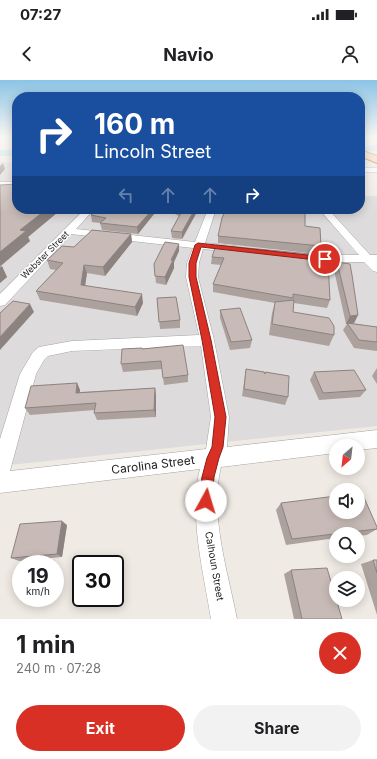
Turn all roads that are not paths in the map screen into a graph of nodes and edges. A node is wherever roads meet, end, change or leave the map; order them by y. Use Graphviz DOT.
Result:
graph roads {
  1 [pos="365,170"];
  2 [pos="377,170"];
  3 [pos="0,184"];
  4 [pos="12,184"];
  5 [pos="85,214"];
  6 [pos="210,214"];
  7 [pos="328,214"];
  8 [pos="69,231"];
  9 [pos="198,245"];
  10 [pos="245,250"];
  11 [pos="292,256"];
  12 [pos="372,258"];
  13 [pos="377,269"];
  14 [pos="0,302"];
  15 [pos="207,340"];
  16 [pos="377,439"];
  17 [pos="213,458"];
  18 [pos="0,472"];
  19 [pos="0,482"];
  20 [pos="224,619"];
  1 -- 2 [label="street"];
  3 -- 4 [label="street"];
  5 -- 8 [label="street, Webster Street"];
  6 -- 9 [label="street, Calhoun Street"];
  7 -- 12 [label="street"];
  8 -- 9 [label="street"];
  8 -- 14 [label="street, Webster Street"];
  9 -- 10 [label="street"];
  9 -- 15 [label="street, Calhoun Street"];
  11 -- 12 [label="street"];
  12 -- 13 [label="street"];
  15 -- 17 [label="street, Calhoun Street"];
  15 -- 18 [label="street"];
  16 -- 17 [label="street, Carolina Street"];
  17 -- 19 [label="street, Carolina Street"];
  17 -- 20 [label="street, Calhoun Street"];
}
